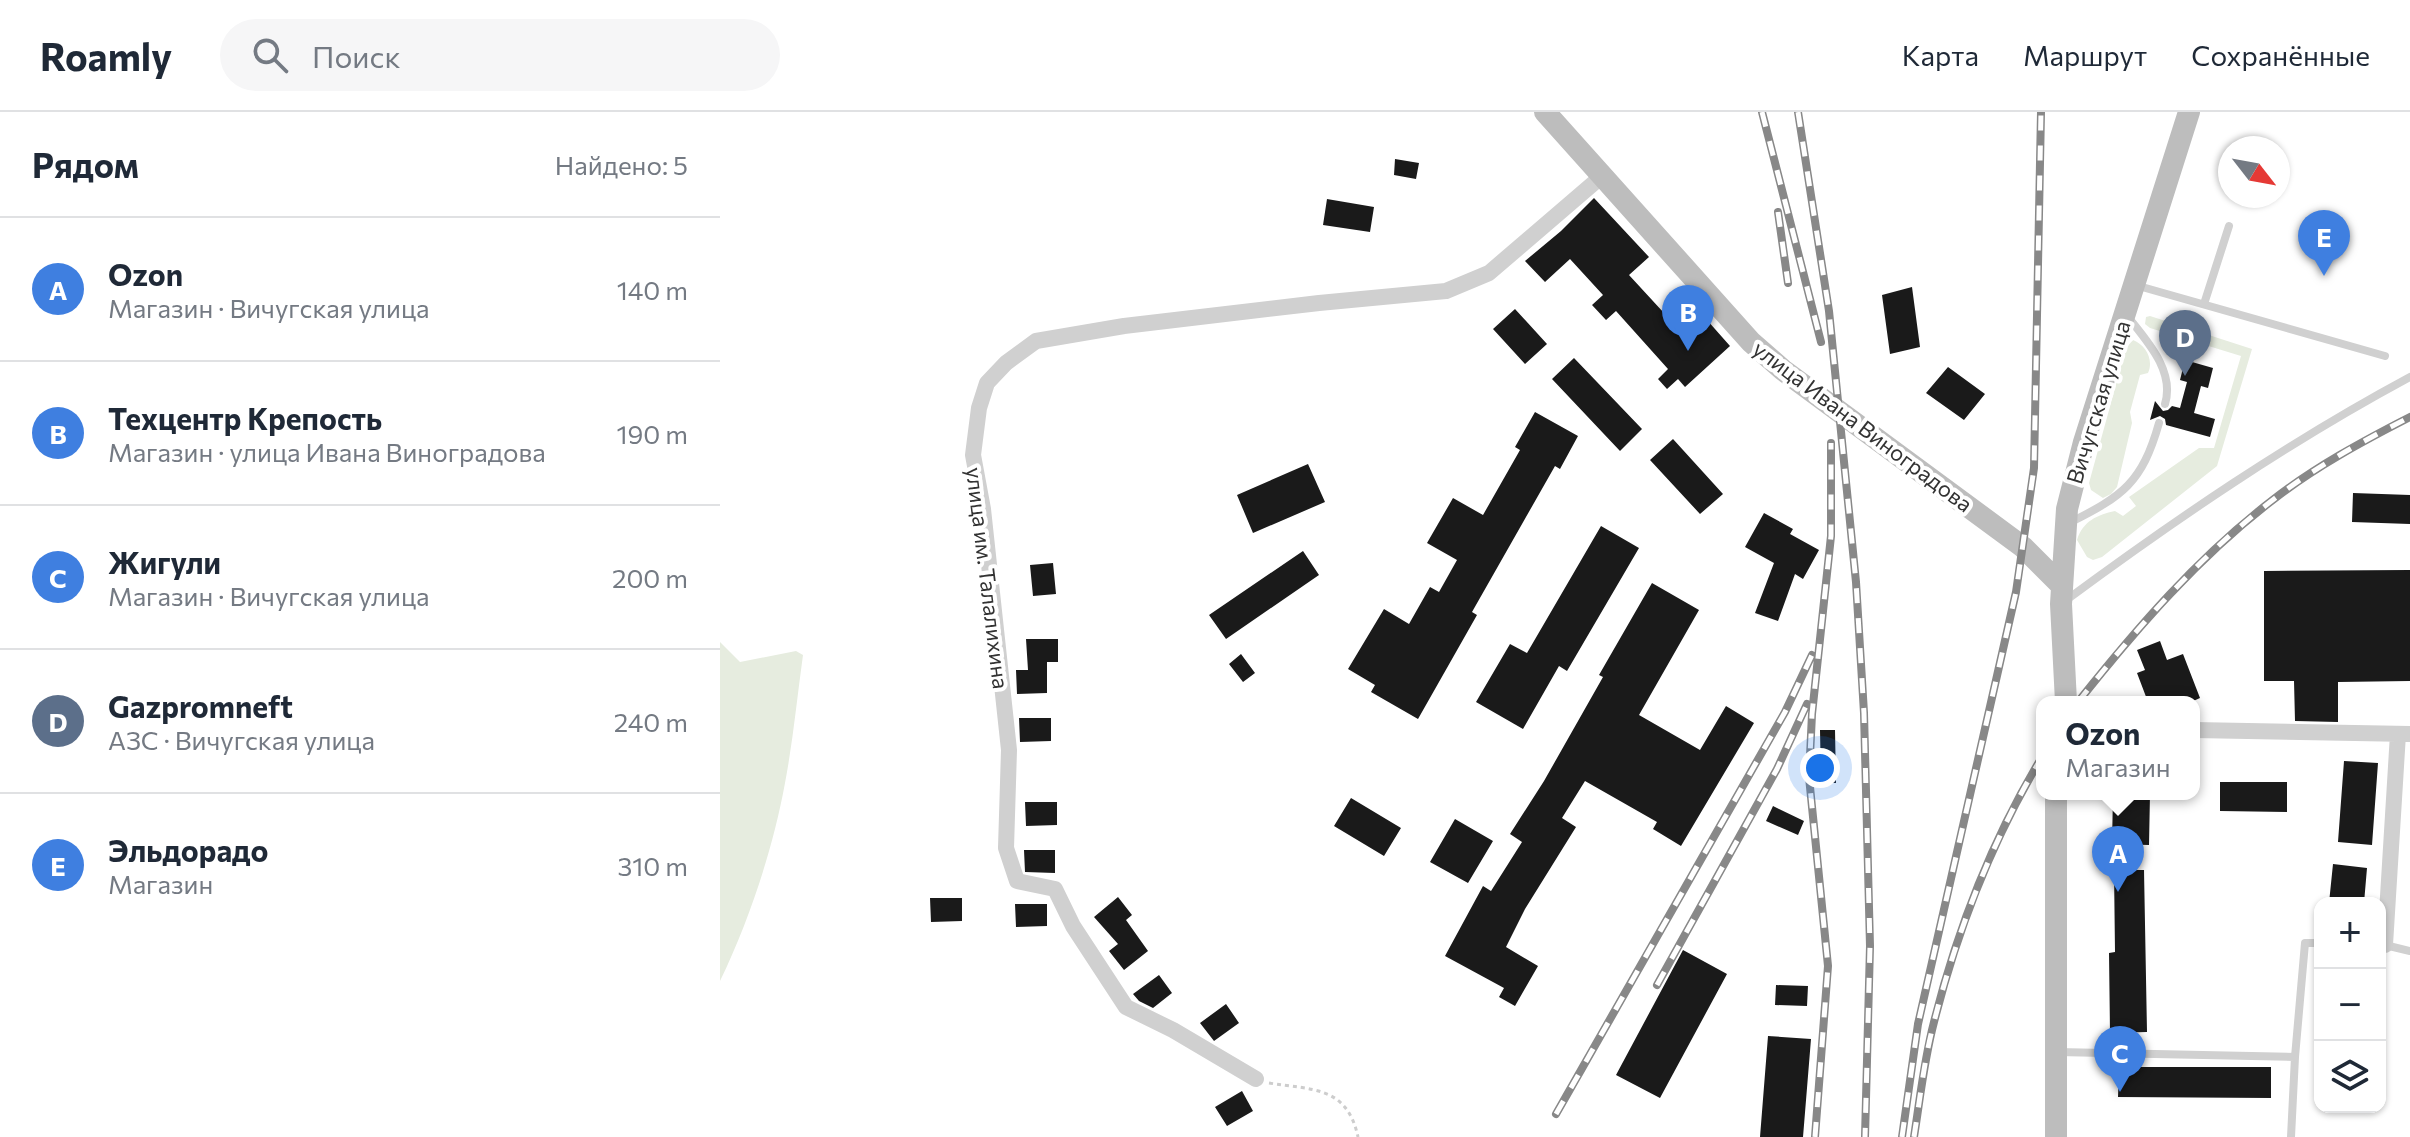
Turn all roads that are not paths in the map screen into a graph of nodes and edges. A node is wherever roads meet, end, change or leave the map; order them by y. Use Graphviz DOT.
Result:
graph roads {
  1 [pos="1545,112"];
  2 [pos="2189,112"];
  3 [pos="1602,176"];
  4 [pos="2229,226"];
  5 [pos="2134,285"];
  6 [pos="2204,304"];
  7 [pos="2125,313"];
  8 [pos="2385,356"];
  9 [pos="2410,377"];
  10 [pos="2165,404"];
  11 [pos="2159,423"];
  12 [pos="2065,525"];
  13 [pos="2062,595"];
  14 [pos="2066,696"];
  15 [pos="2200,730"];
  16 [pos="2404,734"];
  17 [pos="2056,800"];
  18 [pos="2386,915"];
  19 [pos="2314,943"];
  20 [pos="2386,946"];
  21 [pos="2410,951"];
  22 [pos="2056,1052"];
  23 [pos="2295,1057"];
  24 [pos="1256,1079"];
  25 [pos="2056,1137"];
  26 [pos="2291,1137"];
  1 -- 3 [label="main road, улица Ивана Виноградова"];
  2 -- 5 [label="main road, Вичугская улица"];
  3 -- 13 [label="main road, улица Ивана Виноградова"];
  3 -- 24 [label="street, улица им. Талалихина"];
  4 -- 6 [label="lane"];
  5 -- 6 [label="lane"];
  5 -- 7 [label="main road, Вичугская улица"];
  6 -- 8 [label="lane"];
  7 -- 10 [label="lane"];
  7 -- 12 [label="main road, Вичугская улица"];
  9 -- 13 [label="lane"];
  11 -- 12 [label="lane"];
  12 -- 13 [label="main road, Вичугская улица"];
  13 -- 14 [label="main road, Вичугская улица"];
  15 -- 16 [label="street"];
  16 -- 18 [label="street"];
  17 -- 22 [label="main road"];
  19 -- 23 [label="lane"];
  20 -- 21 [label="lane"];
  22 -- 23 [label="lane"];
  22 -- 25 [label="main road"];
  23 -- 26 [label="lane"];
}
